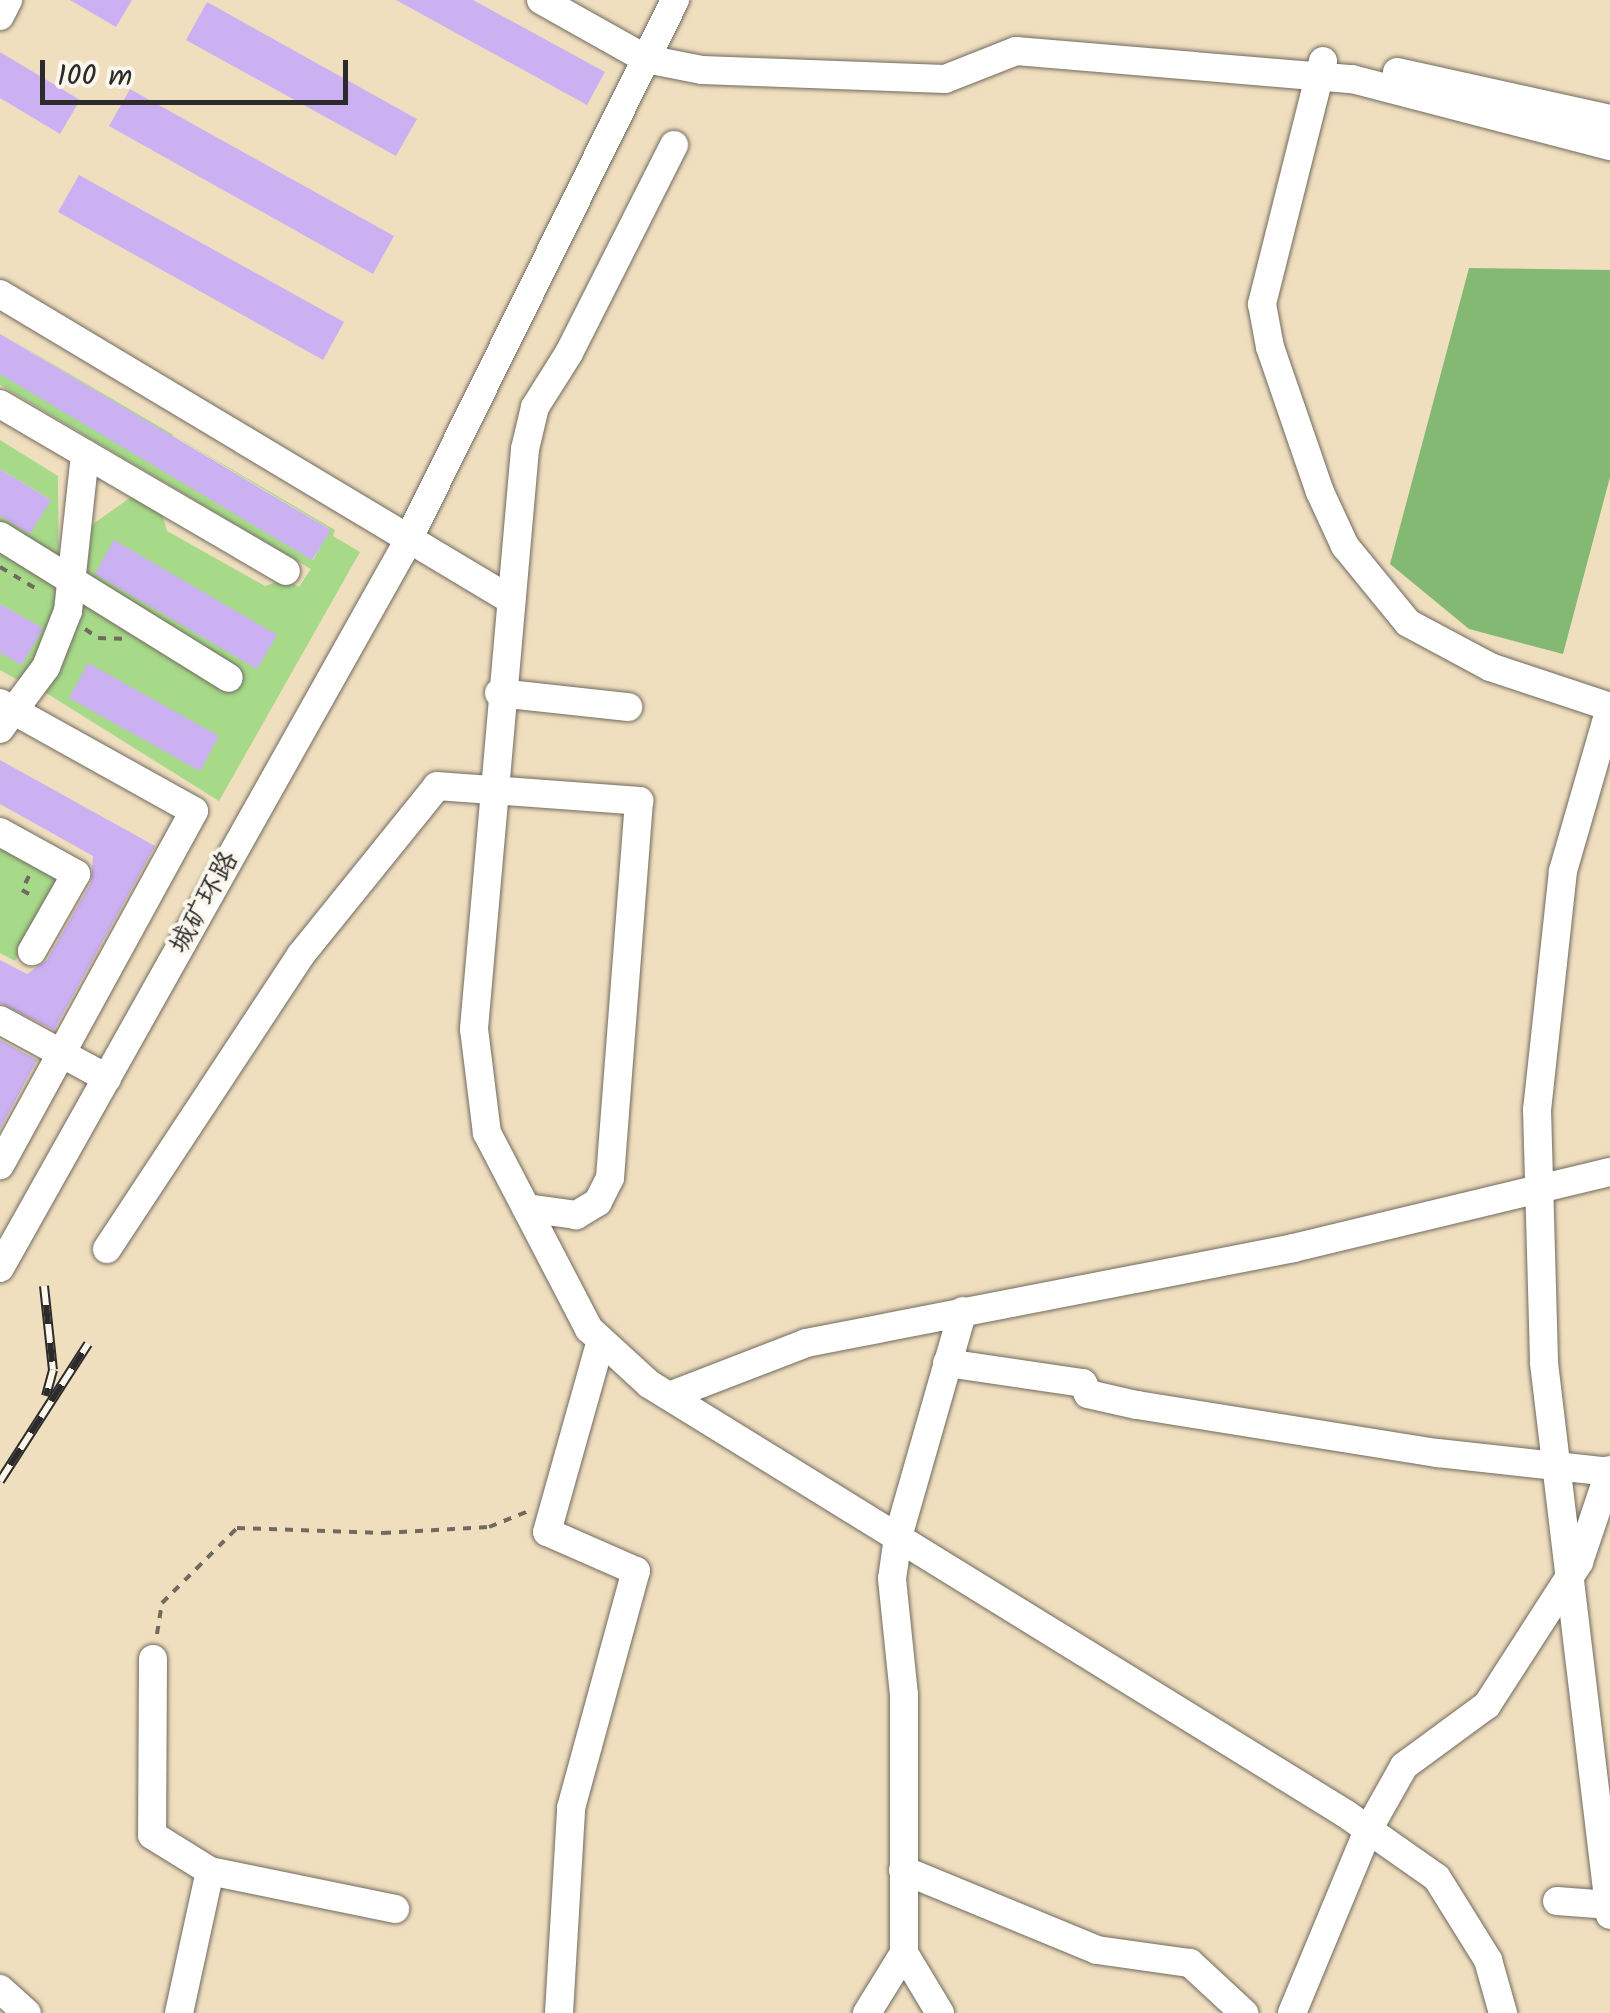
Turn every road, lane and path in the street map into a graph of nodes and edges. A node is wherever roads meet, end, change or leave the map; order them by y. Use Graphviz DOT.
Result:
graph roads {
  1 [pos="8,0"];
  2 [pos="541,0"];
  3 [pos="578,0"];
  4 [pos="675,0"];
  5 [pos="0,16"];
  6 [pos="651,51"];
  7 [pos="1321,69"];
  8 [pos="1610,119"];
  9 [pos="674,145"];
  10 [pos="1610,146"];
  11 [pos="0,294"];
  12 [pos="0,404"];
  13 [pos="85,454"];
  14 [pos="134,482"];
  15 [pos="79,521"];
  16 [pos="0,536"];
  17 [pos="408,536"];
  18 [pos="286,572"];
  19 [pos="72,582"];
  20 [pos="512,600"];
  21 [pos="229,678"];
  22 [pos="500,693"];
  23 [pos="628,707"];
  24 [pos="1610,708"];
  25 [pos="5,714"];
  26 [pos="492,786"];
  27 [pos="0,832"];
  28 [pos="40,854"];
  29 [pos="56,910"];
  30 [pos="32,951"];
  31 [pos="0,1020"];
  32 [pos="62,1053"];
  33 [pos="107,1078"];
  34 [pos="0,1165"];
  35 [pos="1610,1172"];
  36 [pos="1539,1189"];
  37 [pos="526,1208"];
  38 [pos="107,1248"];
  39 [pos="0,1268"];
  40 [pos="962,1311"];
  41 [pos="601,1340"];
  42 [pos="948,1363"];
  43 [pos="669,1396"];
  44 [pos="1556,1466"];
  45 [pos="1610,1471"];
  46 [pos="556,1499"];
  47 [pos="898,1537"];
  48 [pos="1569,1577"];
  49 [pos="154,1659"];
  50 [pos="1368,1830"];
  51 [pos="210,1870"];
  52 [pos="903,1870"];
  53 [pos="1557,1901"];
  54 [pos="1609,1905"];
  55 [pos="395,1909"];
  56 [pos="1610,1916"];
  57 [pos="904,1953"];
  58 [pos="0,1989"];
  59 [pos="27,2013"];
  60 [pos="179,2013"];
  61 [pos="559,2013"];
  62 [pos="867,2013"];
  63 [pos="940,2013"];
  64 [pos="1244,2013"];
  65 [pos="1292,2013"];
  66 [pos="1503,2013"];
  1 -- 5 [label="street"];
  2 -- 6 [label="street"];
  3 -- 6 [label="street"];
  4 -- 6 [label="street, 城矿环路"];
  6 -- 7 [label="street"];
  6 -- 17 [label="street, 城矿环路"];
  7 -- 8 [label="street"];
  7 -- 10 [label="street"];
  7 -- 24 [label="street"];
  9 -- 20 [label="street"];
  11 -- 17 [label="street"];
  12 -- 13 [label="street"];
  13 -- 14 [label="street"];
  13 -- 15 [label="street"];
  14 -- 15 [label="street"];
  14 -- 18 [label="street"];
  15 -- 19 [label="street"];
  16 -- 19 [label="street"];
  17 -- 20 [label="street"];
  17 -- 33 [label="street, 城矿环路"];
  19 -- 21 [label="street"];
  19 -- 25 [label="street"];
  20 -- 22 [label="street"];
  22 -- 23 [label="street"];
  22 -- 26 [label="street"];
  24 -- 36 [label="street"];
  25 -- 32 [label="street"];
  26 -- 37 [label="street"];
  26 -- 37 [label="street"];
  26 -- 38 [label="street"];
  27 -- 28 [label="street"];
  28 -- 29 [label="path"];
  28 -- 29 [label="street"];
  29 -- 30 [label="street"];
  31 -- 32 [label="street"];
  32 -- 33 [label="street"];
  32 -- 34 [label="street"];
  33 -- 39 [label="street, 城矿环路"];
  35 -- 36 [label="street"];
  36 -- 40 [label="street"];
  36 -- 44 [label="street"];
  37 -- 41 [label="street"];
  40 -- 42 [label="street"];
  40 -- 43 [label="street"];
  41 -- 43 [label="street"];
  41 -- 46 [label="street"];
  42 -- 44 [label="street"];
  42 -- 47 [label="street"];
  43 -- 47 [label="street"];
  44 -- 45 [label="street"];
  44 -- 48 [label="street"];
  45 -- 48 [label="street"];
  46 -- 49 [label="path"];
  46 -- 61 [label="street"];
  47 -- 50 [label="street"];
  47 -- 52 [label="street"];
  48 -- 50 [label="street"];
  48 -- 54 [label="street"];
  49 -- 51 [label="street"];
  50 -- 65 [label="street"];
  50 -- 66 [label="street"];
  51 -- 55 [label="street"];
  51 -- 60 [label="street"];
  52 -- 57 [label="street"];
  52 -- 64 [label="street"];
  53 -- 54 [label="street"];
  54 -- 56 [label="street"];
  57 -- 62 [label="street"];
  57 -- 63 [label="street"];
  58 -- 59 [label="street"];
}
